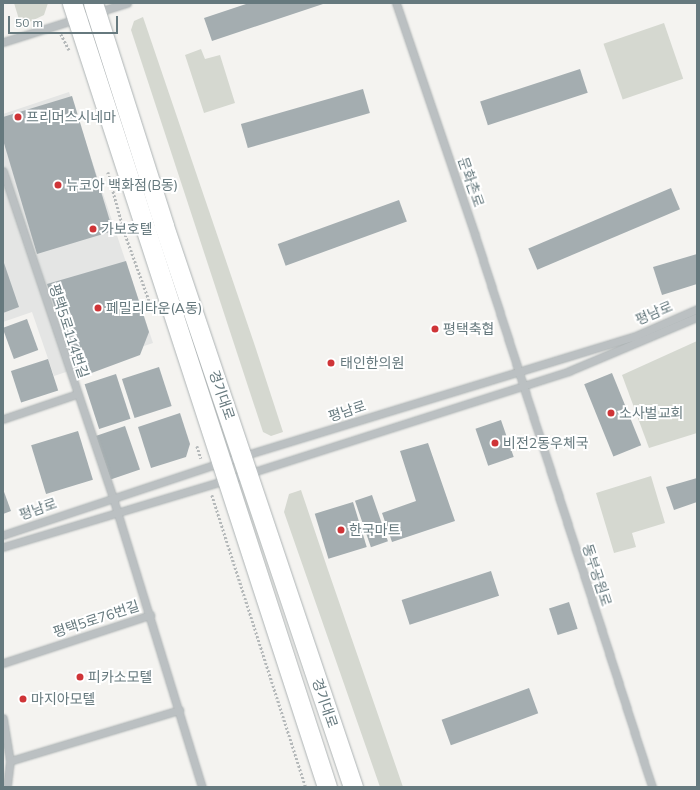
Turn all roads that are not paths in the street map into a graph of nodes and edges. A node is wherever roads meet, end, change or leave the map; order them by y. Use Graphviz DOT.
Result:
graph roads {
  1 [pos="127,3"];
  2 [pos="396,3"];
  3 [pos="85,11"];
  4 [pos="3,42"];
  5 [pos="3,171"];
  6 [pos="697,309"];
  7 [pos="697,316"];
  8 [pos="518,370"];
  9 [pos="522,385"];
  10 [pos="77,394"];
  11 [pos="3,419"];
  12 [pos="245,465"];
  13 [pos="226,470"];
  14 [pos="113,498"];
  15 [pos="117,510"];
  16 [pos="3,535"];
  17 [pos="3,547"];
  18 [pos="150,615"];
  19 [pos="3,663"];
  20 [pos="179,710"];
  21 [pos="3,718"];
  22 [pos="10,761"];
  23 [pos="7,787"];
  24 [pos="202,787"];
  25 [pos="327,787"];
  26 [pos="353,787"];
  27 [pos="652,787"];
  1 -- 3 [label="street"];
  2 -- 8 [label="street, 문화촌로"];
  3 -- 4 [label="street"];
  3 -- 12 [label="main road, 경기대로"];
  3 -- 13 [label="main road, 경기대로"];
  5 -- 10 [label="street, 평택5로114번길"];
  6 -- 8 [label="street, 평남로"];
  7 -- 9 [label="street"];
  8 -- 9 [label="street, 동부공원로"];
  8 -- 12 [label="street, 평남로"];
  9 -- 12 [label="street"];
  9 -- 27 [label="street, 동부공원로"];
  10 -- 11 [label="street"];
  10 -- 14 [label="street, 평택5로114번길"];
  12 -- 13 [label="street, 평남로"];
  12 -- 13 [label="street"];
  12 -- 26 [label="main road, 경기대로"];
  13 -- 14 [label="street, 평남로"];
  13 -- 15 [label="street"];
  13 -- 25 [label="main road, 경기대로"];
  14 -- 15 [label="street, 평택5로76번길"];
  14 -- 16 [label="street, 평남로"];
  15 -- 17 [label="street"];
  15 -- 18 [label="street, 평택5로76번길"];
  18 -- 19 [label="street, 평택5로76번길"];
  18 -- 20 [label="street"];
  20 -- 22 [label="street"];
  20 -- 24 [label="street"];
  21 -- 22 [label="street"];
  22 -- 23 [label="street"];
}
